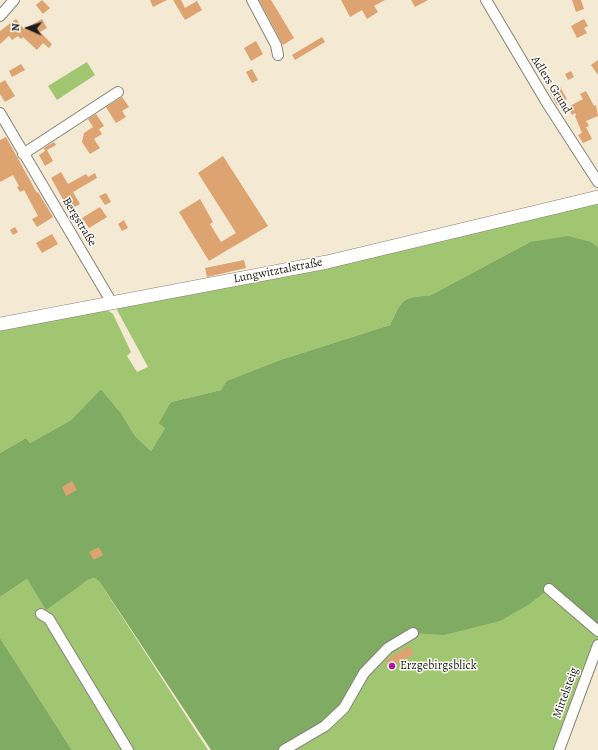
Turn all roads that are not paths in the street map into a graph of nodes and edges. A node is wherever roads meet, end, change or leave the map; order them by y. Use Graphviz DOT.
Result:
graph roads {
  1 [pos="14,0"];
  2 [pos="252,0"];
  3 [pos="486,0"];
  4 [pos="0,16"];
  5 [pos="278,55"];
  6 [pos="118,92"];
  7 [pos="0,113"];
  8 [pos="23,154"];
  9 [pos="598,182"];
  10 [pos="598,197"];
  11 [pos="112,303"];
  12 [pos="0,324"];
  13 [pos="549,589"];
  14 [pos="40,614"];
  15 [pos="598,631"];
  16 [pos="413,633"];
  17 [pos="598,645"];
  18 [pos="128,750"];
  19 [pos="284,750"];
  20 [pos="559,750"];
  1 -- 4 [label="street"];
  2 -- 5 [label="street"];
  3 -- 9 [label="street, Adlers Grund"];
  6 -- 8 [label="street"];
  7 -- 8 [label="street, Bergstraße"];
  8 -- 11 [label="street, Bergstraße"];
  10 -- 11 [label="main road, Lungwitztalstraße"];
  11 -- 12 [label="main road, Lungwitztalstraße"];
  13 -- 15 [label="street"];
  14 -- 18 [label="street"];
  16 -- 19 [label="street"];
  17 -- 20 [label="street, Mittelsteig"];
}
